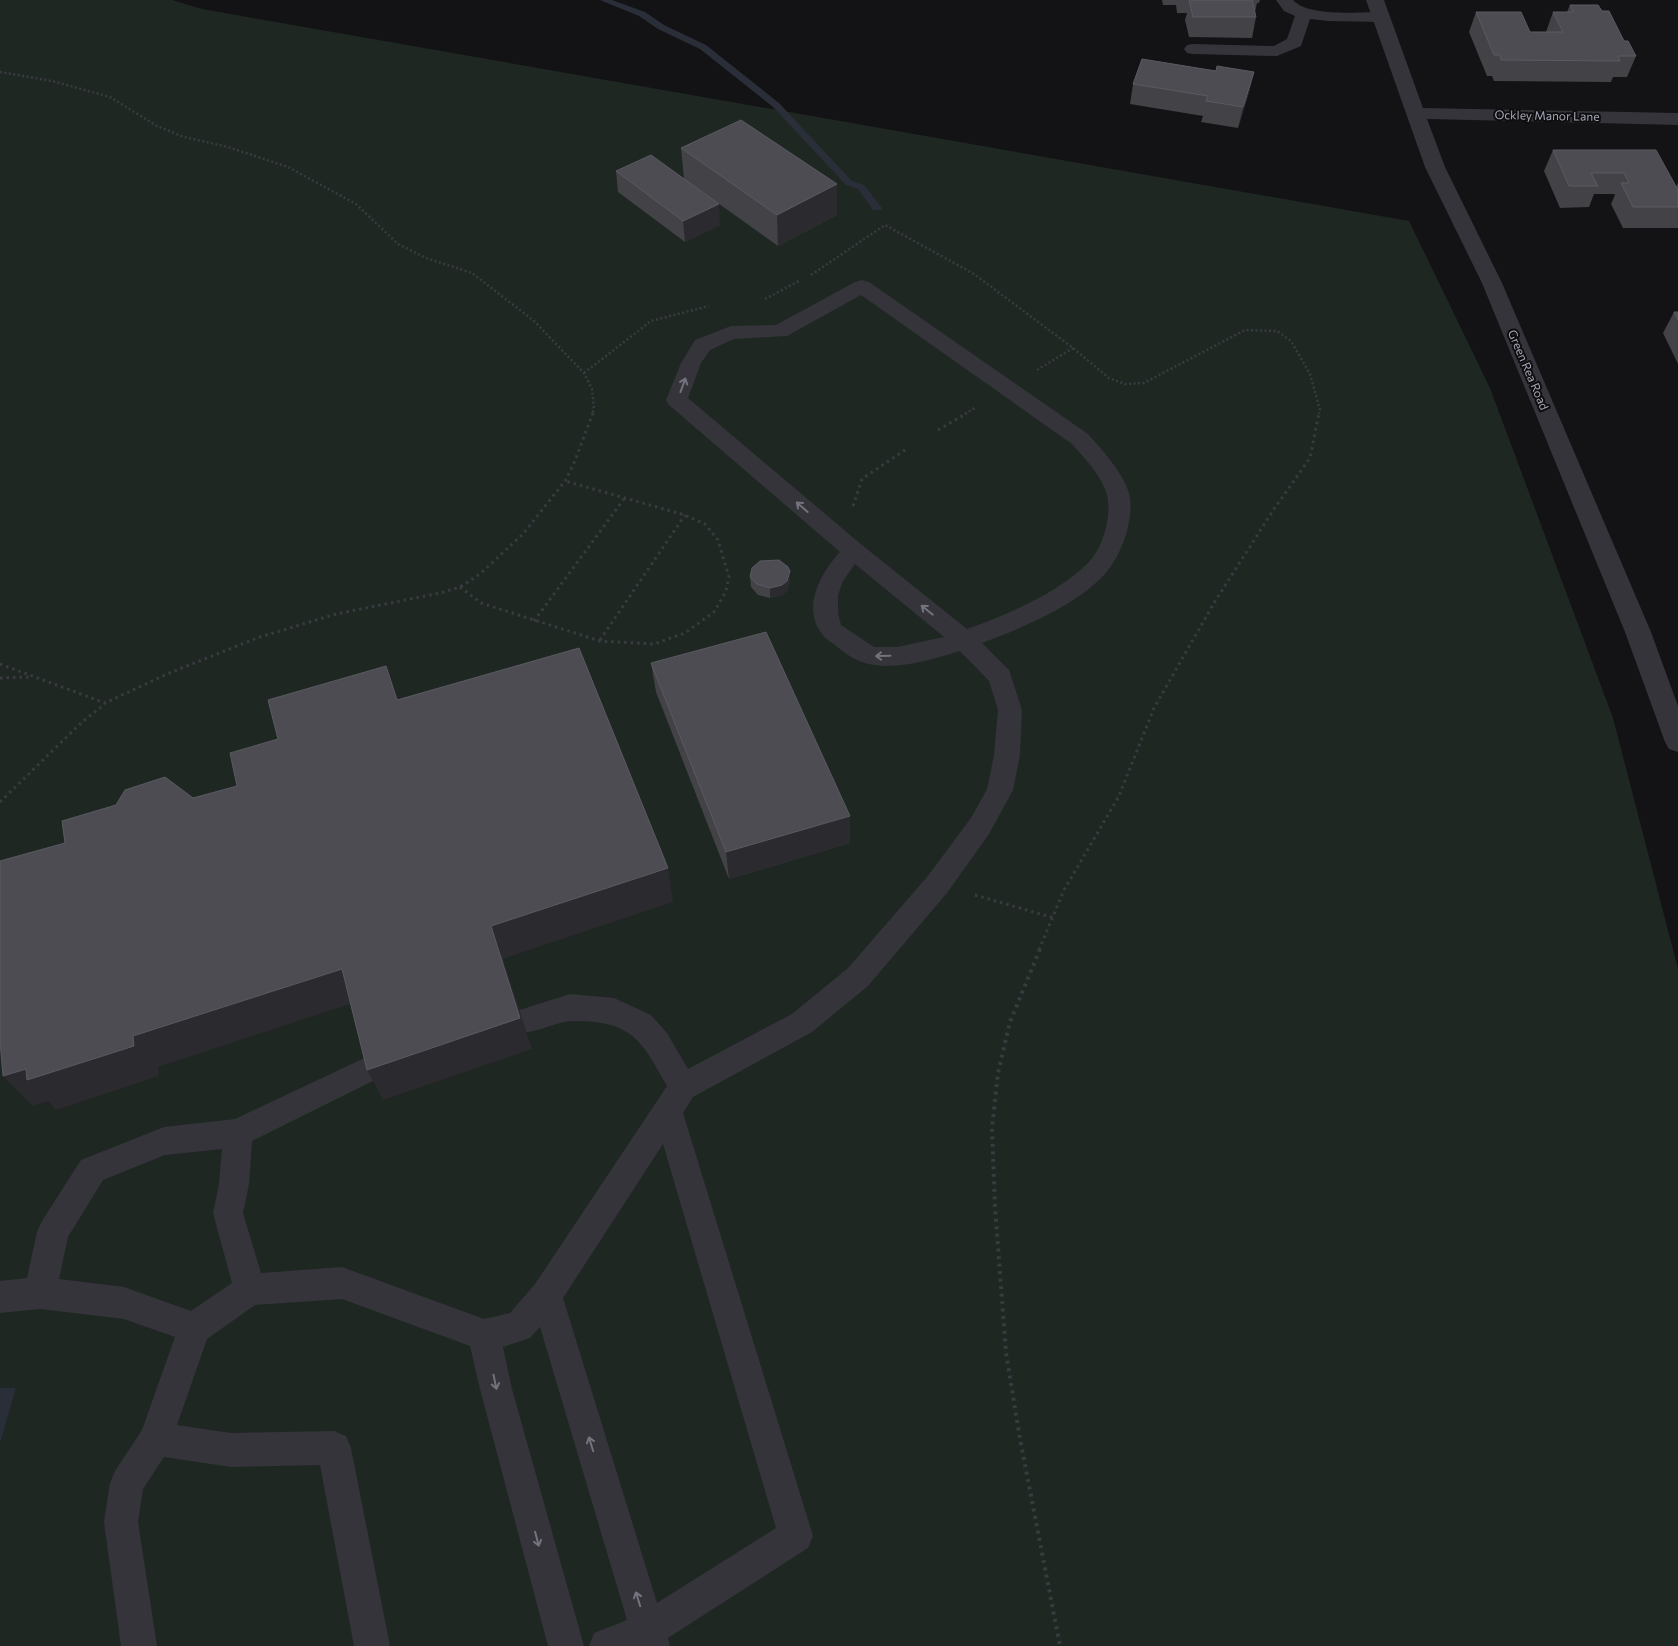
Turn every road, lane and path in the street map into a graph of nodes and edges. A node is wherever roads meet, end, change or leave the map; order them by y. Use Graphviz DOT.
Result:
graph roads {
  1 [pos="1284,0"];
  2 [pos="1379,8"];
  3 [pos="1304,13"];
  4 [pos="1193,49"];
  5 [pos="0,72"];
  6 [pos="1415,113"];
  7 [pos="1678,119"];
  8 [pos="763,300"];
  9 [pos="714,306"];
  10 [pos="1073,348"];
  11 [pos="1036,370"];
  12 [pos="584,373"];
  13 [pos="977,406"];
  14 [pos="938,430"];
  15 [pos="908,448"];
  16 [pos="565,481"];
  17 [pos="624,498"];
  18 [pos="849,513"];
  19 [pos="684,515"];
  20 [pos="854,551"];
  21 [pos="460,587"];
  22 [pos="534,621"];
  23 [pos="600,641"];
  24 [pos="965,641"];
  25 [pos="0,664"];
  26 [pos="34,677"];
  27 [pos="0,678"];
  28 [pos="105,703"];
  29 [pos="1678,742"];
  30 [pos="0,802"];
  31 [pos="937,885"];
  32 [pos="1054,918"];
  33 [pos="523,1021"];
  34 [pos="375,1066"];
  35 [pos="675,1098"];
  36 [pos="238,1133"];
  37 [pos="250,1290"];
  38 [pos="40,1293"];
  39 [pos="546,1295"];
  40 [pos="0,1297"];
  41 [pos="194,1328"];
  42 [pos="484,1334"];
  43 [pos="156,1439"];
  44 [pos="650,1638"];
  45 [pos="139,1646"];
  46 [pos="372,1646"];
  47 [pos="566,1646"];
  48 [pos="607,1646"];
  49 [pos="1060,1646"];
  1 -- 3 [label="lane"];
  2 -- 3 [label="lane"];
  2 -- 6 [label="street, Green Rea Road"];
  3 -- 4 [label="lane"];
  5 -- 12 [label="path"];
  6 -- 7 [label="street, Ockley Manor Lane"];
  6 -- 29 [label="street, Green Rea Road"];
  8 -- 10 [label="path"];
  9 -- 12 [label="path"];
  10 -- 11 [label="path"];
  10 -- 32 [label="path"];
  12 -- 16 [label="path"];
  13 -- 14 [label="path"];
  15 -- 18 [label="path"];
  16 -- 17 [label="path"];
  16 -- 21 [label="path"];
  17 -- 19 [label="path"];
  17 -- 22 [label="path"];
  19 -- 23 [label="path"];
  19 -- 23 [label="path"];
  24 -- 20 [label="lane, one-way"];
  24 -- 20 [label="lane, one-way"];
  20 -- 24 [label="lane, one-way"];
  21 -- 22 [label="path"];
  21 -- 28 [label="path"];
  22 -- 23 [label="path"];
  24 -- 31 [label="lane"];
  25 -- 26 [label="path"];
  26 -- 27 [label="path"];
  26 -- 28 [label="path"];
  28 -- 30 [label="path"];
  31 -- 32 [label="path"];
  31 -- 35 [label="lane"];
  32 -- 49 [label="path"];
  33 -- 35 [label="lane"];
  34 -- 36 [label="lane"];
  35 -- 39 [label="lane"];
  35 -- 44 [label="lane"];
  36 -- 37 [label="lane"];
  36 -- 38 [label="lane"];
  37 -- 41 [label="lane"];
  37 -- 42 [label="lane"];
  38 -- 40 [label="lane"];
  38 -- 41 [label="lane"];
  39 -- 42 [label="lane"];
  44 -- 39 [label="lane, one-way"];
  41 -- 43 [label="lane"];
  42 -- 47 [label="lane, one-way"];
  43 -- 45 [label="lane"];
  43 -- 46 [label="lane"];
  44 -- 48 [label="lane"];
}
